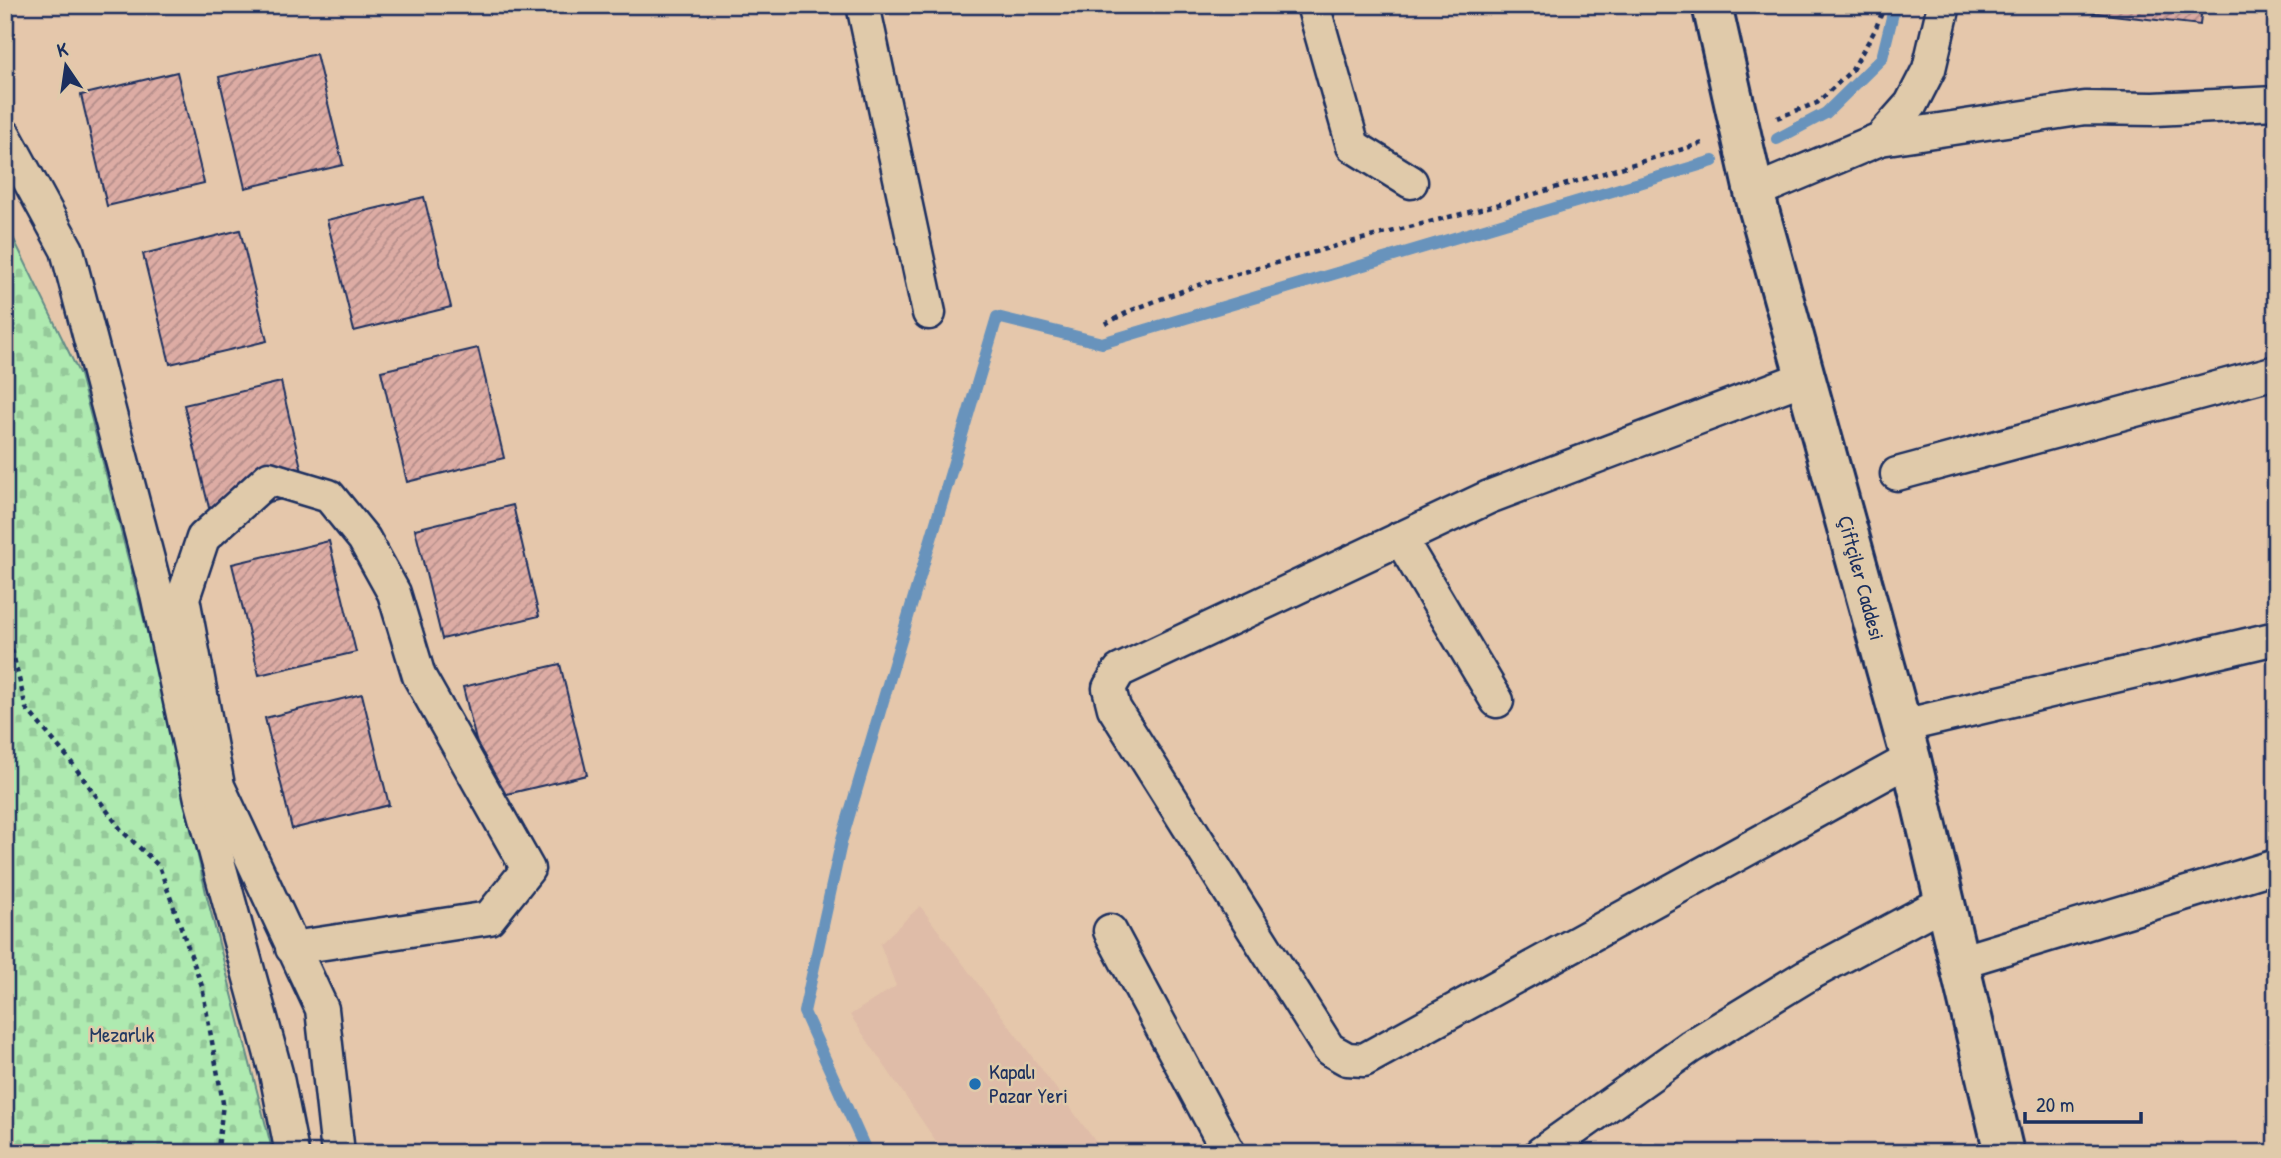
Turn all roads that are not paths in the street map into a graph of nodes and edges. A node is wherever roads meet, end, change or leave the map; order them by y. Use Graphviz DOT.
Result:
graph roads {
  1 [pos="863,5"];
  2 [pos="1313,5"];
  3 [pos="1712,5"];
  4 [pos="1944,5"];
  5 [pos="2276,103"];
  6 [pos="5,136"];
  7 [pos="1880,139"];
  8 [pos="1410,183"];
  9 [pos="1754,192"];
  10 [pos="929,313"];
  11 [pos="2276,372"];
  12 [pos="1806,377"];
  13 [pos="1897,474"];
  14 [pos="1400,538"];
  15 [pos="2276,638"];
  16 [pos="1497,701"];
  17 [pos="1906,742"];
  18 [pos="2276,866"];
  19 [pos="1944,902"];
  20 [pos="1110,931"];
  21 [pos="292,948"];
  22 [pos="1959,962"];
  23 [pos="292,1153"];
  24 [pos="338,1153"];
  25 [pos="1229,1153"];
  26 [pos="1541,1153"];
  27 [pos="2004,1153"];
  1 -- 10 [label="street"];
  2 -- 8 [label="street"];
  3 -- 9 [label="street, Çiftçiler Caddesi"];
  4 -- 7 [label="street"];
  5 -- 7 [label="street"];
  6 -- 23 [label="street"];
  7 -- 9 [label="street"];
  9 -- 12 [label="street, Çiftçiler Caddesi"];
  11 -- 13 [label="street"];
  12 -- 14 [label="street"];
  12 -- 17 [label="street, Çiftçiler Caddesi"];
  14 -- 16 [label="street"];
  14 -- 17 [label="street"];
  15 -- 17 [label="street"];
  17 -- 19 [label="street, Çiftçiler Caddesi"];
  18 -- 22 [label="street"];
  19 -- 22 [label="street, Çiftçiler Caddesi"];
  19 -- 26 [label="street"];
  20 -- 25 [label="street"];
  21 -- 21 [label="street"];
  21 -- 24 [label="street"];
  22 -- 27 [label="street, Çiftçiler Caddesi"];
}
